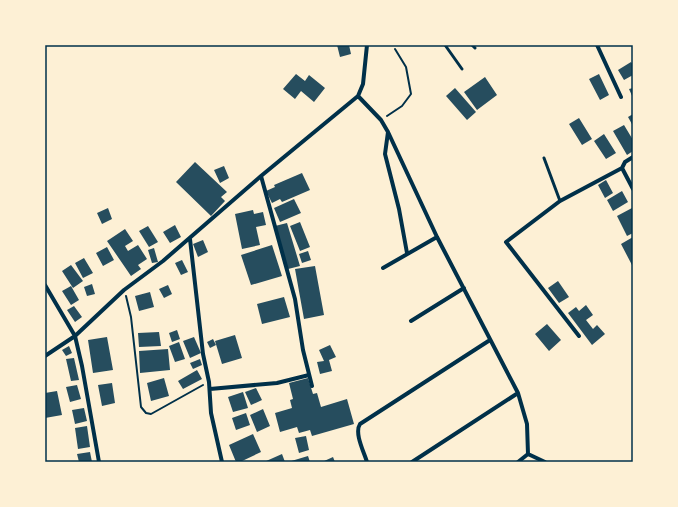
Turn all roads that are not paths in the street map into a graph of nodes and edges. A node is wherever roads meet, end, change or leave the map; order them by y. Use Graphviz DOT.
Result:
graph roads {
  1 [pos="367,45"];
  2 [pos="445,45"];
  3 [pos="472,45"];
  4 [pos="597,45"];
  5 [pos="475,48"];
  6 [pos="462,69"];
  7 [pos="358,96"];
  8 [pos="621,96"];
  9 [pos="388,132"];
  10 [pos="633,157"];
  11 [pos="544,158"];
  12 [pos="622,168"];
  13 [pos="261,176"];
  14 [pos="633,189"];
  15 [pos="560,201"];
  16 [pos="437,237"];
  17 [pos="190,240"];
  18 [pos="407,253"];
  19 [pos="383,268"];
  20 [pos="45,285"];
  21 [pos="464,288"];
  22 [pos="412,321"];
  23 [pos="75,336"];
  24 [pos="578,336"];
  25 [pos="490,340"];
  26 [pos="45,356"];
  27 [pos="309,375"];
  28 [pos="312,386"];
  29 [pos="210,389"];
  30 [pos="518,393"];
  31 [pos="528,454"];
  32 [pos="99,462"];
  33 [pos="222,462"];
  34 [pos="367,462"];
  35 [pos="412,462"];
  36 [pos="518,462"];
  37 [pos="545,462"];
  1 -- 7 [label="street"];
  2 -- 6 [label="lane"];
  3 -- 5 [label="lane"];
  4 -- 8 [label="street"];
  7 -- 9 [label="street"];
  7 -- 13 [label="street"];
  9 -- 16 [label="street"];
  9 -- 18 [label="street"];
  10 -- 12 [label="street"];
  11 -- 15 [label="lane"];
  12 -- 14 [label="street"];
  12 -- 15 [label="street"];
  13 -- 17 [label="street"];
  13 -- 27 [label="street"];
  15 -- 24 [label="street"];
  16 -- 18 [label="street"];
  16 -- 21 [label="street"];
  17 -- 23 [label="street"];
  17 -- 29 [label="street"];
  18 -- 19 [label="street"];
  20 -- 23 [label="street"];
  21 -- 22 [label="street"];
  21 -- 25 [label="street"];
  23 -- 26 [label="street"];
  23 -- 32 [label="street"];
  25 -- 30 [label="street"];
  25 -- 34 [label="street"];
  27 -- 28 [label="street"];
  27 -- 29 [label="street"];
  29 -- 33 [label="street"];
  30 -- 31 [label="street"];
  30 -- 35 [label="street"];
  31 -- 36 [label="street"];
  31 -- 37 [label="street"];
}
